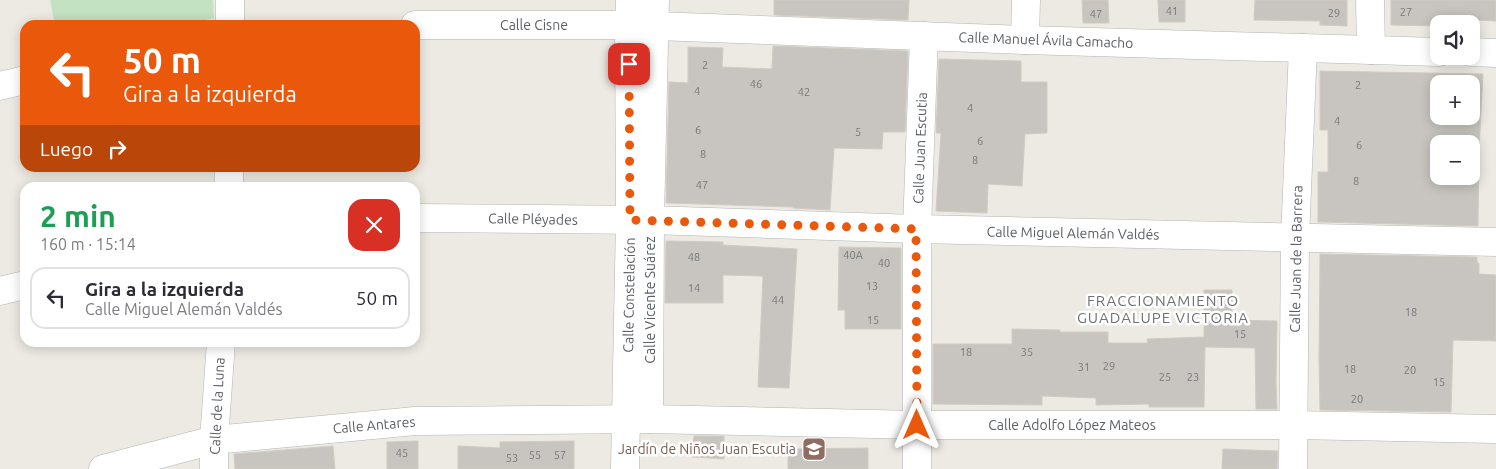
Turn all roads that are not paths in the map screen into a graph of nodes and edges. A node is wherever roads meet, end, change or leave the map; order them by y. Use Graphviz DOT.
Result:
graph roads {
  1 [pos="230,0"];
  2 [pos="655,0"];
  3 [pos="1026,0"];
  4 [pos="1370,0"];
  5 [pos="638,18"];
  6 [pos="230,20"];
  7 [pos="420,25"];
  8 [pos="924,36"];
  9 [pos="1025,40"];
  10 [pos="1303,48"];
  11 [pos="1372,50"];
  12 [pos="1430,52"];
  13 [pos="1480,52"];
  14 [pos="1496,53"];
  15 [pos="20,81"];
  16 [pos="0,86"];
  17 [pos="420,218"];
  18 [pos="640,220"];
  19 [pos="916,229"];
  20 [pos="1295,238"];
  21 [pos="1496,242"];
  22 [pos="20,286"];
  23 [pos="0,291"];
  24 [pos="221,347"];
  25 [pos="638,419"];
  26 [pos="917,425"];
  27 [pos="1294,425"];
  28 [pos="1496,428"];
  29 [pos="214,440"];
  30 [pos="103,469"];
  31 [pos="214,469"];
  32 [pos="625,469"];
  33 [pos="916,469"];
  34 [pos="1293,469"];
  1 -- 6 [label="street"];
  2 -- 5 [label="street"];
  3 -- 9 [label="street"];
  4 -- 11 [label="street"];
  5 -- 7 [label="street, Calle Cisne"];
  5 -- 8 [label="street, Calle Manuel Ávila Camacho"];
  5 -- 18 [label="street, Calle Constelación"];
  8 -- 9 [label="street, Calle Manuel Ávila Camacho"];
  8 -- 19 [label="street, Calle Juan Escutia"];
  9 -- 10 [label="street, Calle Manuel Ávila Camacho"];
  10 -- 11 [label="street, Calle Manuel Ávila Camacho"];
  10 -- 20 [label="street, Calle Juan de la Barrera"];
  11 -- 12 [label="street, Calle Manuel Ávila Camacho"];
  13 -- 14 [label="street"];
  15 -- 16 [label="street"];
  17 -- 18 [label="street, Calle Pléyades"];
  18 -- 19 [label="street, Calle Miguel Alemán Valdés"];
  18 -- 25 [label="street, Calle Constelación"];
  19 -- 20 [label="street, Calle Miguel Alemán Valdés"];
  19 -- 26 [label="street, Calle Juan Escutia"];
  20 -- 21 [label="street, Calle Miguel Alemán Valdés"];
  20 -- 27 [label="street, Calle Juan de la Barrera"];
  22 -- 23 [label="street"];
  24 -- 29 [label="street, Calle de la Luna"];
  25 -- 26 [label="street, Calle Adolfo López Mateos"];
  25 -- 29 [label="street, Calle Antares"];
  25 -- 32 [label="street, Calle Constelación"];
  26 -- 27 [label="street, Calle Adolfo López Mateos"];
  26 -- 33 [label="street, Calle Juan Escutia"];
  27 -- 28 [label="street, Calle Adolfo López Mateos"];
  27 -- 34 [label="street, Calle Juan de la Barrera"];
  29 -- 30 [label="street, Calle Antares"];
  29 -- 31 [label="street, Calle de la Luna"];
}
